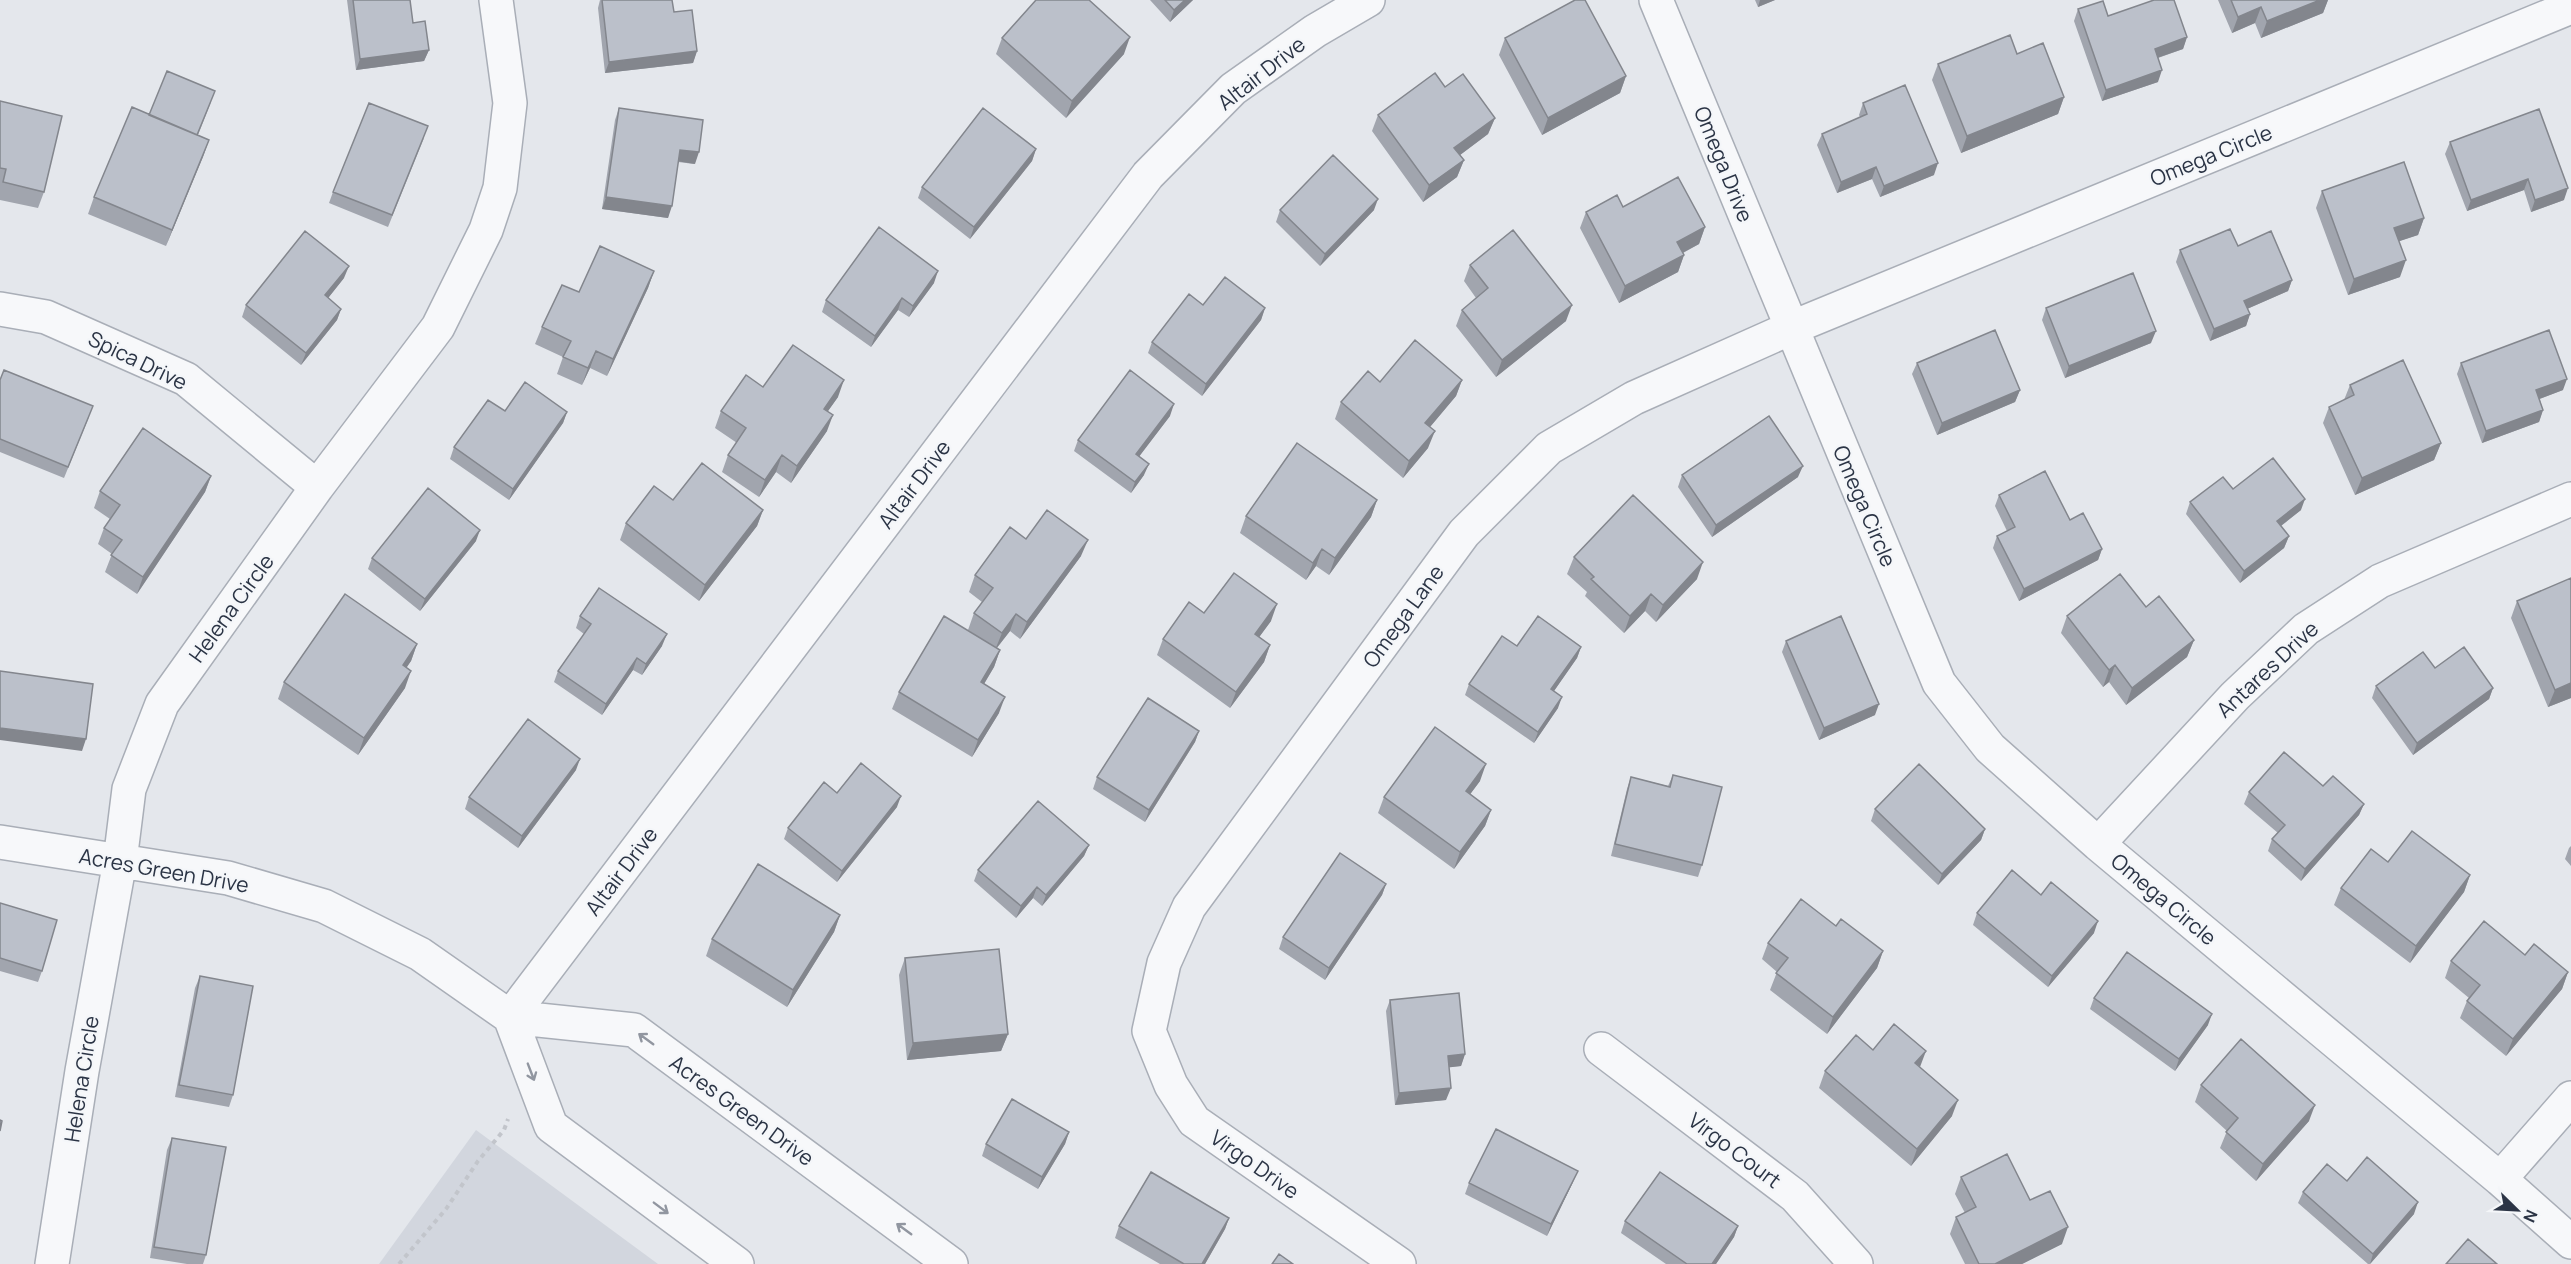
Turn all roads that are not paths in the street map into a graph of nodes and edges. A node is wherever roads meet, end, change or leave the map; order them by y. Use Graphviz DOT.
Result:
graph roads {
  1 [pos="496,0"];
  2 [pos="1368,0"];
  3 [pos="1656,0"];
  4 [pos="2571,7"];
  5 [pos="0,309"];
  6 [pos="1791,328"];
  7 [pos="317,487"];
  8 [pos="2571,499"];
  9 [pos="0,842"];
  10 [pos="2098,844"];
  11 [pos="120,861"];
  12 [pos="510,1017"];
  13 [pos="1149,1031"];
  14 [pos="1601,1049"];
  15 [pos="2571,1098"];
  16 [pos="2500,1179"];
  17 [pos="2571,1242"];
  18 [pos="52,1264"];
  19 [pos="737,1264"];
  20 [pos="951,1264"];
  21 [pos="1399,1264"];
  22 [pos="1856,1264"];
  1 -- 7 [label="street, Helena Circle"];
  2 -- 12 [label="street, Altair Drive"];
  3 -- 6 [label="street, Omega Drive"];
  4 -- 6 [label="street, Omega Circle"];
  5 -- 7 [label="street, Spica Drive"];
  6 -- 10 [label="street, Omega Circle"];
  6 -- 13 [label="street, Omega Lane"];
  7 -- 11 [label="street, Helena Circle"];
  8 -- 10 [label="street, Antares Drive"];
  9 -- 11 [label="street, Acres Green Drive"];
  10 -- 16 [label="street, Omega Circle"];
  11 -- 12 [label="street, Acres Green Drive"];
  11 -- 18 [label="street, Helena Circle"];
  12 -- 19 [label="street, one-way"];
  20 -- 12 [label="street, Acres Green Drive, one-way"];
  13 -- 21 [label="street, Virgo Drive"];
  14 -- 22 [label="street, Virgo Court"];
  15 -- 16 [label="street"];
  16 -- 17 [label="street, Omega Circle"];
}
